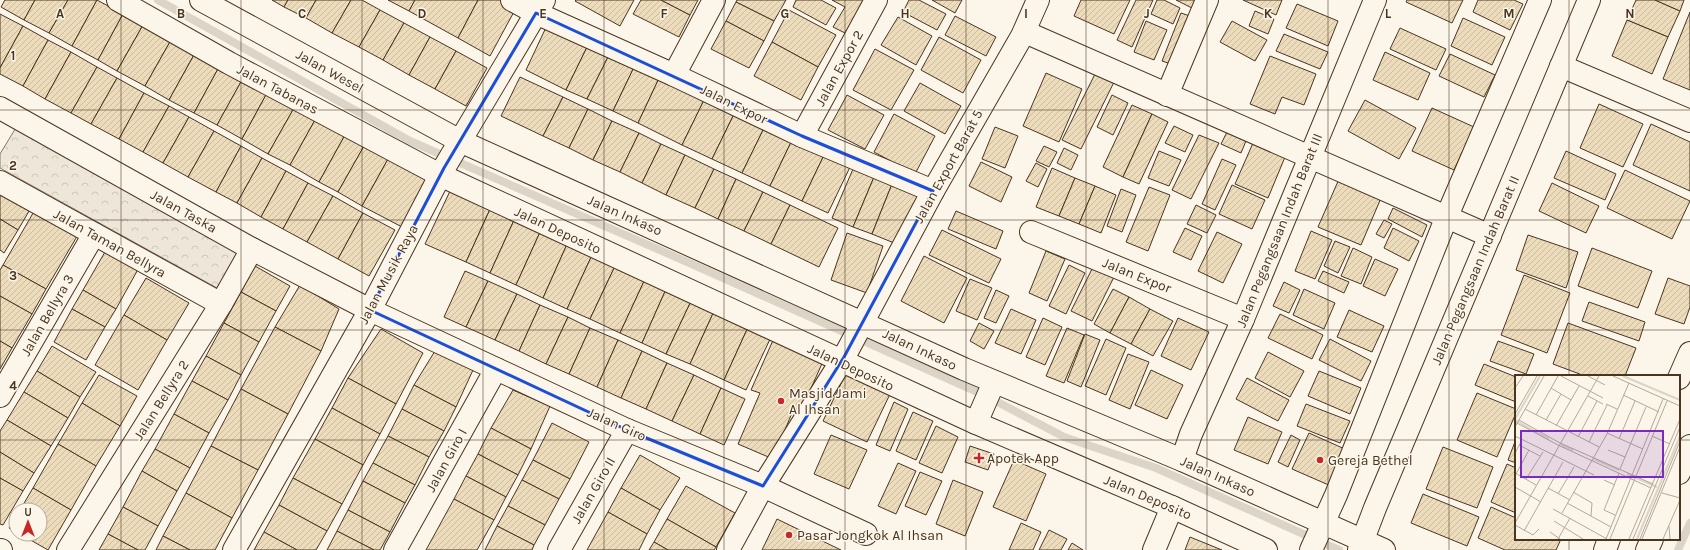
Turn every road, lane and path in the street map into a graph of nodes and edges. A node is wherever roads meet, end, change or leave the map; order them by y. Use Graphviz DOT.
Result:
graph roads {
  1 [pos="118,0"];
  2 [pos="201,0"];
  3 [pos="512,0"];
  4 [pos="714,0"];
  5 [pos="876,0"];
  6 [pos="1038,0"];
  7 [pos="1207,0"];
  8 [pos="1375,0"];
  9 [pos="1540,0"];
  10 [pos="1589,0"];
  11 [pos="540,6"];
  12 [pos="1025,32"];
  13 [pos="1561,66"];
  14 [pos="674,75"];
  15 [pos="1168,95"];
  16 [pos="3,116"];
  17 [pos="1690,121"];
  18 [pos="802,136"];
  19 [pos="458,145"];
  20 [pos="1309,157"];
  21 [pos="442,172"];
  22 [pos="0,182"];
  23 [pos="933,191"];
  24 [pos="1450,217"];
  25 [pos="1031,232"];
  26 [pos="94,234"];
  27 [pos="1487,234"];
  28 [pos="252,249"];
  29 [pos="220,304"];
  30 [pos="370,310"];
  31 [pos="1244,319"];
  32 [pos="860,327"];
  33 [pos="1690,353"];
  34 [pos="842,359"];
  35 [pos="496,369"];
  36 [pos="1680,376"];
  37 [pos="992,386"];
  38 [pos="0,396"];
  39 [pos="978,419"];
  40 [pos="627,430"];
  41 [pos="1690,446"];
  42 [pos="1182,460"];
  43 [pos="1680,471"];
  44 [pos="763,486"];
  45 [pos="1172,507"];
  46 [pos="1322,525"];
  47 [pos="866,534"];
  48 [pos="1609,540"];
  49 [pos="1652,540"];
  50 [pos="1361,546"];
  51 [pos="68,550"];
  52 [pos="234,550"];
  53 [pos="395,550"];
  54 [pos="559,550"];
  55 [pos="728,550"];
  56 [pos="1154,550"];
  57 [pos="1266,550"];
  58 [pos="1311,550"];
  59 [pos="1384,550"];
  60 [pos="1605,550"];
  61 [pos="1647,550"];
  1 -- 21 [label="street, Jalan Tabanas"];
  2 -- 19 [label="street, Jalan Wesel"];
  3 -- 11 [label="street, Jalan Expor"];
  4 -- 14 [label="street"];
  5 -- 18 [label="street, Jalan Expor 2"];
  6 -- 12 [label="street, Jalan Export Barat 5"];
  7 -- 15 [label="street"];
  8 -- 20 [label="street, Jalan Pegangsaan Indah Barat III"];
  9 -- 24 [label="street"];
  10 -- 13 [label="street, Jalan Pegangsaan Indah Barat II"];
  11 -- 14 [label="street, Jalan Expor"];
  11 -- 19 [label="street, Jalan Musik Raya"];
  12 -- 15 [label="street"];
  12 -- 23 [label="street, Jalan Export Barat 5"];
  13 -- 17 [label="street"];
  13 -- 27 [label="street, Jalan Pegangsaan Indah Barat II"];
  14 -- 18 [label="street, Jalan Expor"];
  15 -- 20 [label="street"];
  16 -- 28 [label="street, Jalan Taska"];
  18 -- 23 [label="street, Jalan Expor"];
  19 -- 21 [label="street, Jalan Musik Raya"];
  19 -- 32 [label="street, Jalan Inkaso"];
  20 -- 24 [label="street"];
  20 -- 31 [label="street, Jalan Pegangsaan Indah Barat III"];
  21 -- 30 [label="street, Jalan Musik Raya"];
  21 -- 34 [label="street, Jalan Deposito"];
  22 -- 26 [label="street, Jalan Taman Bellyra"];
  23 -- 32 [label="street, Jalan Export Barat 5"];
  24 -- 27 [label="street"];
  24 -- 46 [label="street"];
  25 -- 31 [label="street, Jalan Expor"];
  26 -- 29 [label="street, Jalan Taman Bellyra"];
  26 -- 38 [label="street, Jalan Bellyra 3"];
  27 -- 50 [label="street, Jalan Pegangsaan Indah Barat II"];
  28 -- 29 [label="street, Jalan Bellyra 2"];
  28 -- 30 [label="street, Jalan Taska"];
  29 -- 51 [label="street, Jalan Bellyra 2"];
  30 -- 35 [label="street, Jalan Giro"];
  30 -- 52 [label="street, Jalan Musik Raya"];
  31 -- 42 [label="street, Jalan Pegangsaan Indah Barat III"];
  32 -- 34 [label="street, Jalan Export Barat 5"];
  32 -- 37 [label="street, Jalan Inkaso"];
  33 -- 36 [label="street"];
  34 -- 39 [label="street, Jalan Deposito"];
  34 -- 44 [label="street, Jalan Export Barat 5"];
  35 -- 40 [label="street, Jalan Giro"];
  35 -- 53 [label="street, Jalan Giro I"];
  37 -- 39 [label="street"];
  37 -- 42 [label="street, Jalan Inkaso"];
  39 -- 45 [label="street, Jalan Deposito"];
  40 -- 44 [label="street, Jalan Giro"];
  40 -- 54 [label="street, Jalan Giro II"];
  41 -- 43 [label="street"];
  42 -- 46 [label="street, Jalan Inkaso"];
  44 -- 47 [label="street, Jalan Giro"];
  44 -- 55 [label="street, Jalan Export Barat 5"];
  45 -- 56 [label="street"];
  45 -- 57 [label="street, Jalan Deposito"];
  46 -- 50 [label="street, Jalan Inkaso"];
  46 -- 58 [label="street"];
  48 -- 60 [label="street"];
  49 -- 61 [label="street"];
  50 -- 59 [label="street, Jalan Inkaso"];
}
